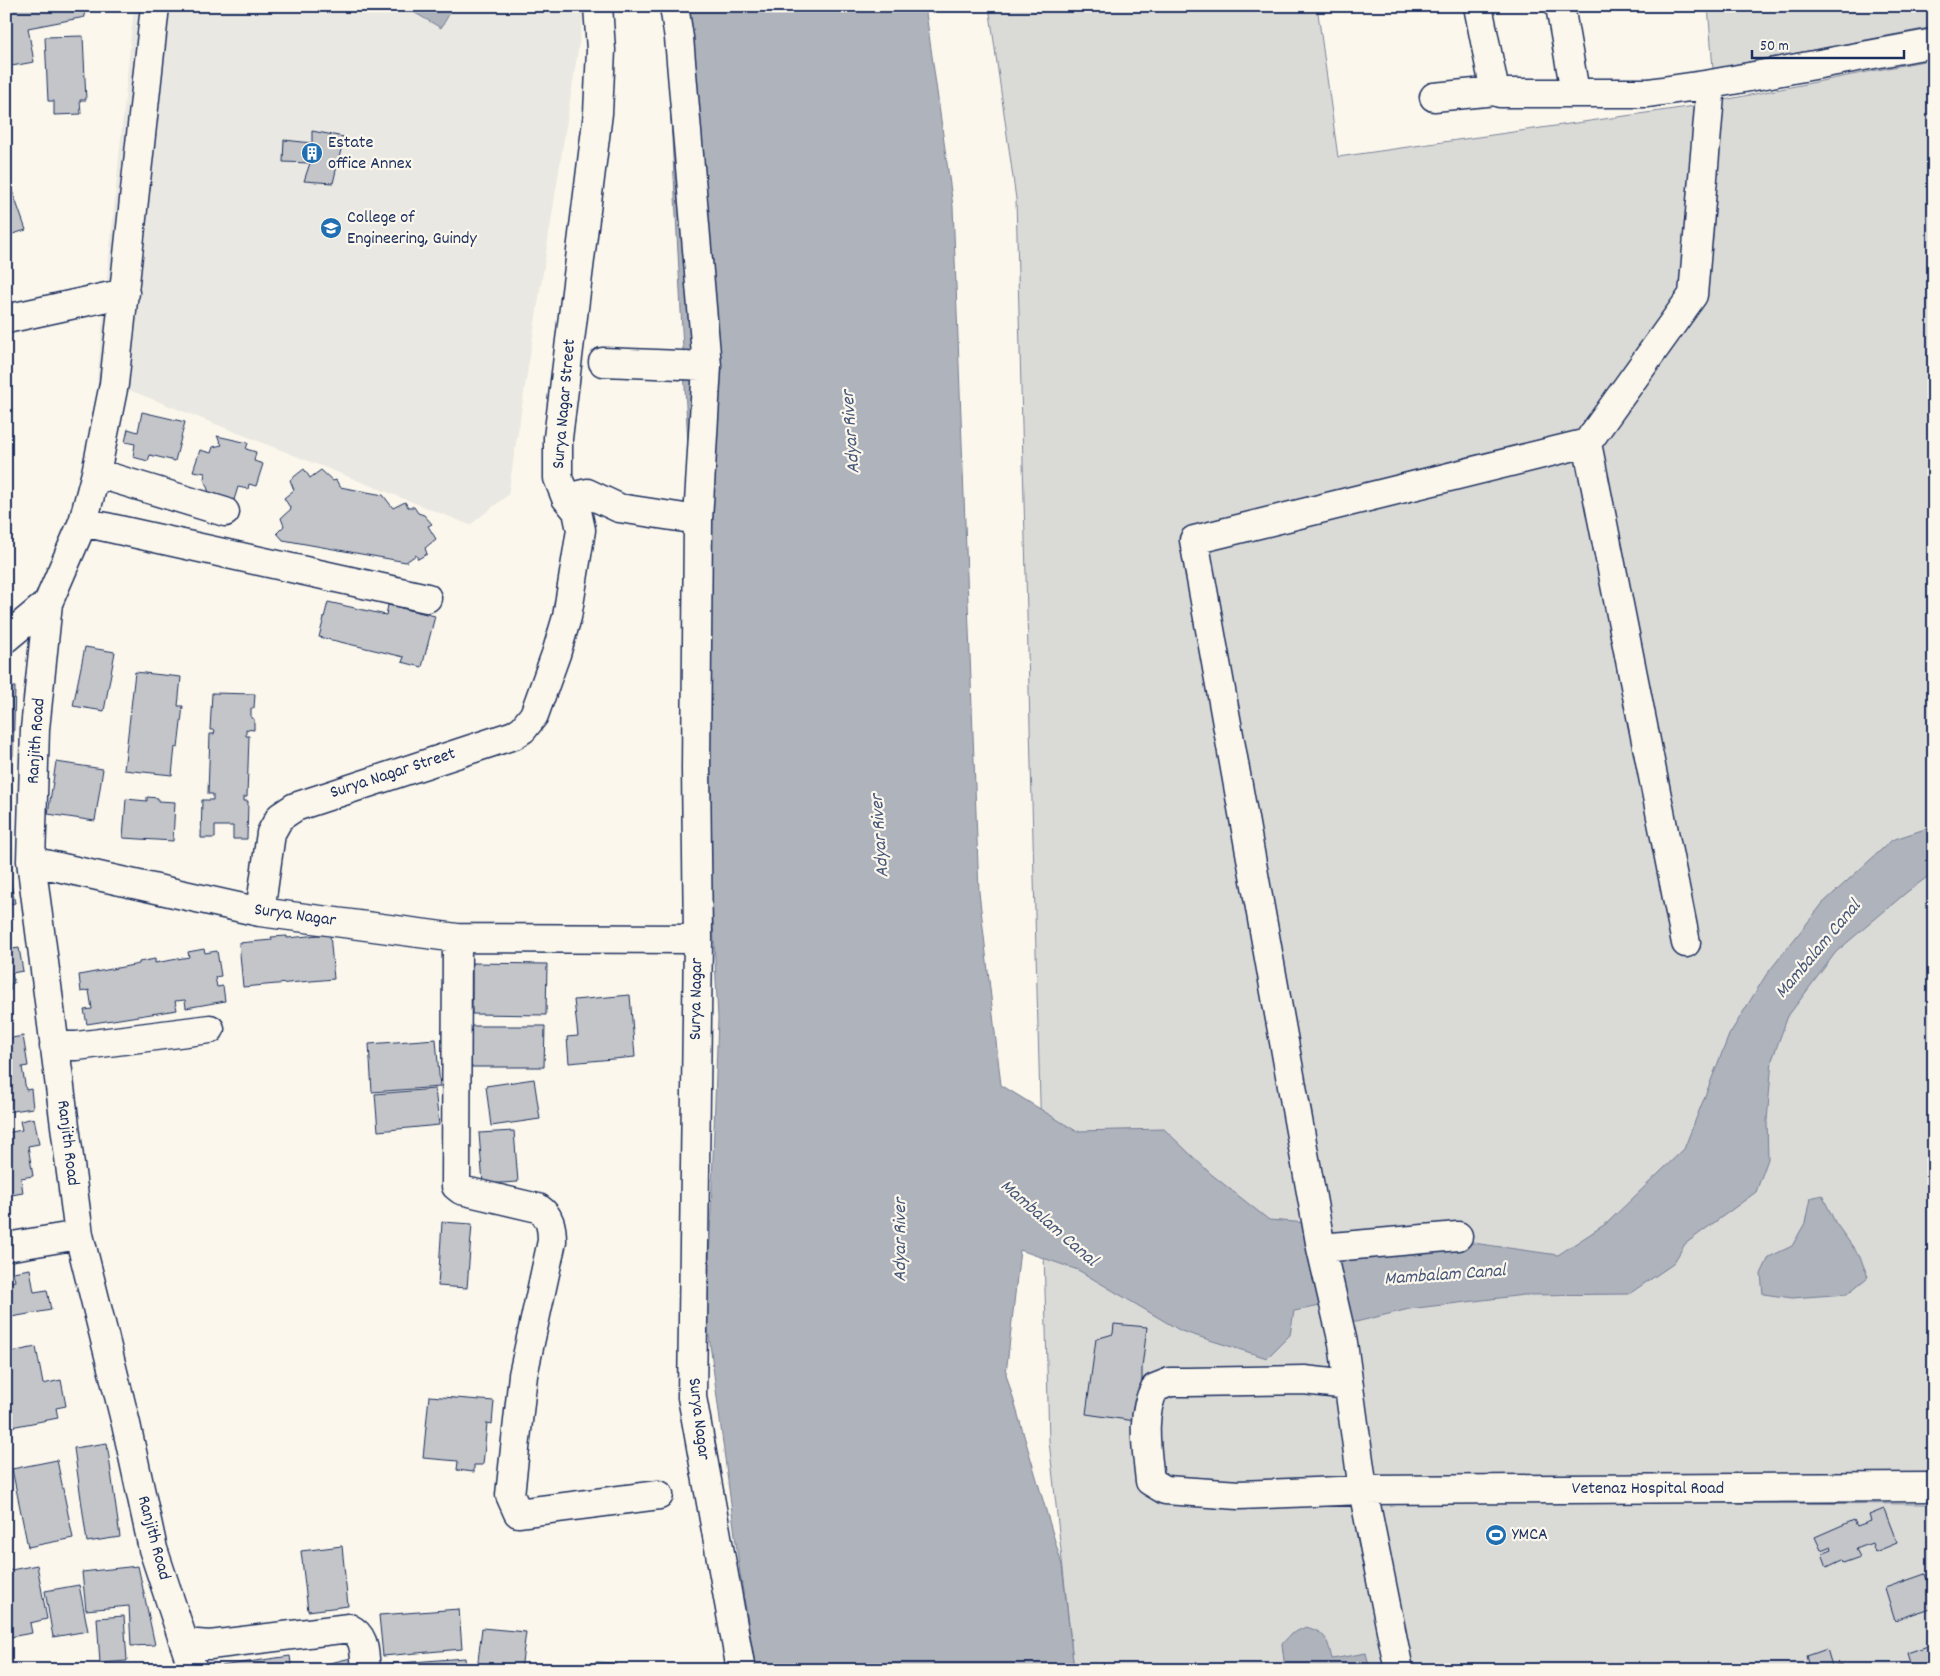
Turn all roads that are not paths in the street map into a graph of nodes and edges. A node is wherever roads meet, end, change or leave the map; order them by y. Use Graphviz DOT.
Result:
graph roads {
  1 [pos="155,6"];
  2 [pos="598,6"];
  3 [pos="674,6"];
  4 [pos="1478,6"];
  5 [pos="1560,6"];
  6 [pos="1934,43"];
  7 [pos="1711,84"];
  8 [pos="1496,91"];
  9 [pos="1575,92"];
  10 [pos="1434,98"];
  11 [pos="125,293"];
  12 [pos="6,319"];
  13 [pos="603,362"];
  14 [pos="707,366"];
  15 [pos="1586,443"];
  16 [pos="96,473"];
  17 [pos="566,498"];
  18 [pos="225,512"];
  19 [pos="698,520"];
  20 [pos="84,522"];
  21 [pos="427,598"];
  22 [pos="48,603"];
  23 [pos="6,638"];
  24 [pos="31,862"];
  25 [pos="260,912"];
  26 [pos="457,938"];
  27 [pos="698,939"];
  28 [pos="1686,943"];
  29 [pos="210,1029"];
  30 [pos="54,1046"];
  31 [pos="79,1235"];
  32 [pos="1458,1236"];
  33 [pos="6,1247"];
  34 [pos="1321,1248"];
  35 [pos="1349,1385"];
  36 [pos="1934,1487"];
  37 [pos="1363,1490"];
  38 [pos="659,1495"];
  39 [pos="184,1643"];
  40 [pos="193,1670"];
  41 [pos="366,1670"];
  42 [pos="741,1670"];
  43 [pos="1399,1670"];
  1 -- 11 [label="street, Ranjith Road"];
  2 -- 17 [label="street, Surya Nagar Street"];
  3 -- 14 [label="street"];
  4 -- 8 [label="street"];
  5 -- 9 [label="street"];
  6 -- 7 [label="street"];
  7 -- 9 [label="street"];
  7 -- 15 [label="street"];
  8 -- 9 [label="street"];
  8 -- 10 [label="street"];
  11 -- 12 [label="street"];
  11 -- 16 [label="street, Ranjith Road"];
  13 -- 14 [label="street"];
  14 -- 19 [label="street"];
  15 -- 28 [label="street"];
  15 -- 34 [label="street"];
  16 -- 18 [label="street"];
  16 -- 20 [label="street, Ranjith Road"];
  17 -- 19 [label="street"];
  17 -- 25 [label="street, Surya Nagar Street"];
  19 -- 27 [label="street"];
  20 -- 21 [label="street"];
  20 -- 22 [label="street, Ranjith Road"];
  22 -- 23 [label="street, Ranjith Road"];
  22 -- 24 [label="street, Ranjith Road"];
  24 -- 25 [label="street, Surya Nagar"];
  24 -- 30 [label="street, Ranjith Road"];
  25 -- 26 [label="street, Surya Nagar"];
  26 -- 27 [label="street, Surya Nagar"];
  26 -- 38 [label="street"];
  27 -- 42 [label="street, Surya Nagar"];
  29 -- 30 [label="street"];
  30 -- 31 [label="street, Ranjith Road"];
  31 -- 33 [label="street"];
  31 -- 39 [label="street, Ranjith Road"];
  32 -- 34 [label="street"];
  34 -- 35 [label="street"];
  35 -- 37 [label="street"];
  35 -- 37 [label="street, Vetenaz Hospital Road"];
  36 -- 37 [label="street, Vetenaz Hospital Road"];
  37 -- 43 [label="street"];
  39 -- 40 [label="street, Ranjith Road"];
  39 -- 41 [label="street"];
}
